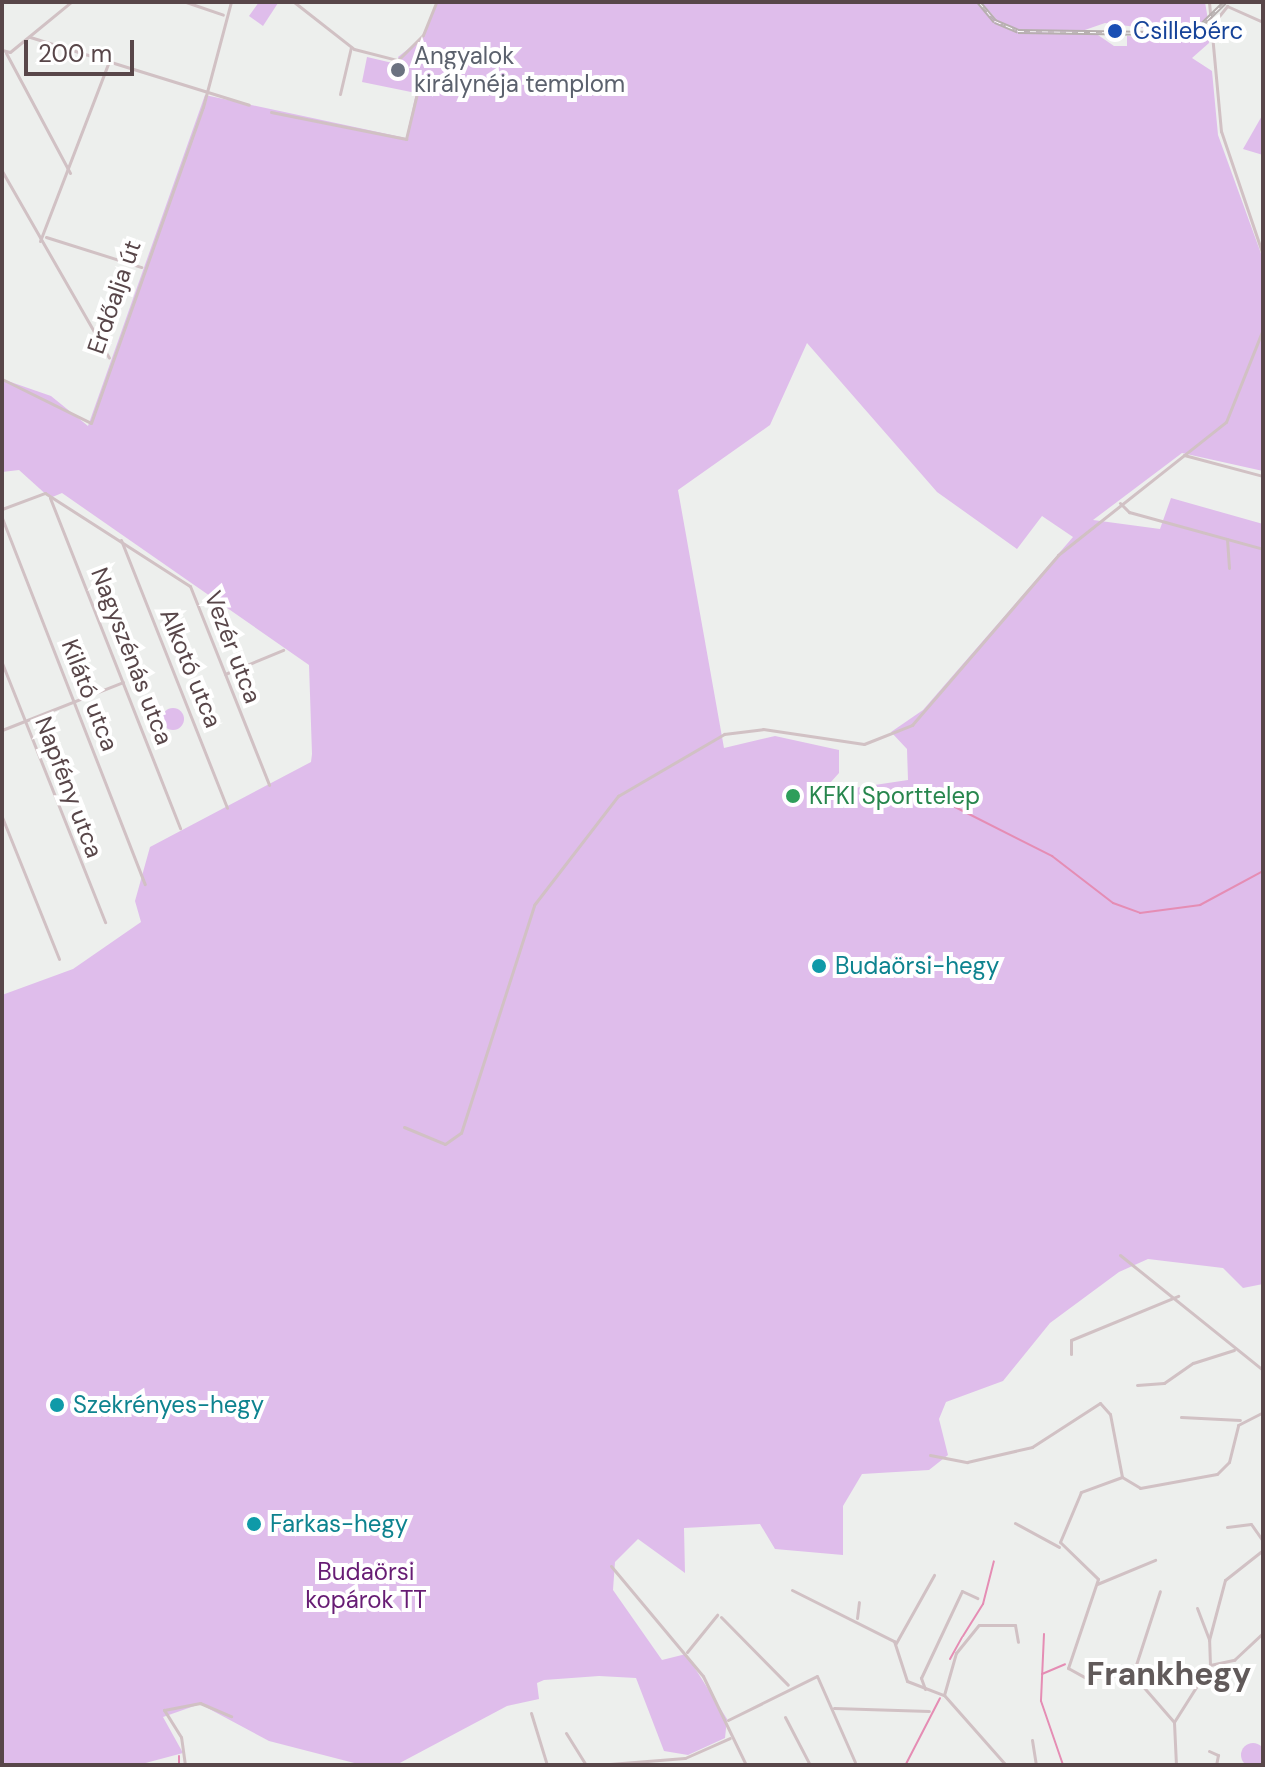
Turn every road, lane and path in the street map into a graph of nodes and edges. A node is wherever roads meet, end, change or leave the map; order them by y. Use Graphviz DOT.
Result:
graph roads {
  1 [pos="71,2"];
  2 [pos="186,2"];
  3 [pos="231,2"];
  4 [pos="294,2"];
  5 [pos="436,2"];
  6 [pos="1209,2"];
  7 [pos="1228,4"];
  8 [pos="223,15"];
  9 [pos="1263,22"];
  10 [pos="1211,26"];
  11 [pos="30,37"];
  12 [pos="351,47"];
  13 [pos="4,51"];
  14 [pos="108,64"];
  15 [pos="419,85"];
  16 [pos="340,94"];
  17 [pos="205,95"];
  18 [pos="249,105"];
  19 [pos="271,112"];
  20 [pos="2,171"];
  21 [pos="70,173"];
  22 [pos="46,237"];
  23 [pos="40,241"];
  24 [pos="1263,255"];
  25 [pos="143,268"];
  26 [pos="1263,329"];
  27 [pos="111,359"];
  28 [pos="2,379"];
  29 [pos="1184,455"];
  30 [pos="1263,476"];
  31 [pos="50,498"];
  32 [pos="1120,503"];
  33 [pos="2,509"];
  34 [pos="2,518"];
  35 [pos="1227,539"];
  36 [pos="121,540"];
  37 [pos="1236,541"];
  38 [pos="1230,546"];
  39 [pos="1263,549"];
  40 [pos="1229,568"];
  41 [pos="283,650"];
  42 [pos="2,663"];
  43 [pos="225,674"];
  44 [pos="123,682"];
  45 [pos="73,702"];
  46 [pos="25,722"];
  47 [pos="2,730"];
  48 [pos="269,785"];
  49 [pos="227,808"];
  50 [pos="2,817"];
  51 [pos="180,828"];
  52 [pos="145,884"];
  53 [pos="105,922"];
  54 [pos="59,959"];
  55 [pos="404,1127"];
  56 [pos="1120,1255"];
  57 [pos="1178,1296"];
  58 [pos="1234,1350"];
  59 [pos="1071,1354"];
  60 [pos="1263,1370"];
  61 [pos="1137,1385"];
  62 [pos="1263,1412"];
  63 [pos="1181,1417"];
  64 [pos="1242,1420"];
  65 [pos="930,1455"];
  66 [pos="1122,1477"];
  67 [pos="1015,1523"];
  68 [pos="1227,1527"];
  69 [pos="1263,1541"];
  70 [pos="1060,1546"];
  71 [pos="1263,1550"];
  72 [pos="1155,1560"];
  73 [pos="611,1566"];
  74 [pos="934,1575"];
  75 [pos="1097,1584"];
  76 [pos="792,1590"];
  77 [pos="1160,1591"];
  78 [pos="977,1598"];
  79 [pos="859,1602"];
  80 [pos="1197,1608"];
  81 [pos="857,1619"];
  82 [pos="1263,1633"];
  83 [pos="1209,1640"];
  84 [pos="1018,1642"];
  85 [pos="896,1643"];
  86 [pos="687,1652"];
  87 [pos="1210,1665"];
  88 [pos="1133,1675"];
  89 [pos="817,1676"];
  90 [pos="828,1677"];
  91 [pos="788,1685"];
  92 [pos="928,1691"];
  93 [pos="944,1695"];
  94 [pos="834,1708"];
  95 [pos="929,1711"];
  96 [pos="531,1713"];
  97 [pos="231,1716"];
  98 [pos="785,1717"];
  99 [pos="728,1720"];
  100 [pos="1174,1722"];
  101 [pos="566,1733"];
  102 [pos="730,1738"];
  103 [pos="1032,1740"];
  104 [pos="1209,1751"];
  105 [pos="688,1757"];
  106 [pos="855,1762"];
  107 [pos="604,1764"];
  108 [pos="185,1765"];
  109 [pos="547,1765"];
  110 [pos="586,1765"];
  111 [pos="597,1765"];
  112 [pos="691,1765"];
  113 [pos="746,1765"];
  114 [pos="810,1765"];
  115 [pos="846,1765"];
  116 [pos="895,1765"];
  117 [pos="1006,1765"];
  118 [pos="1017,1765"];
  119 [pos="1038,1765"];
  120 [pos="1176,1765"];
  121 [pos="1216,1765"];
  1 -- 11 [label="street"];
  2 -- 8 [label="street"];
  3 -- 8 [label="street, Erdőalja út"];
  4 -- 12 [label="street"];
  5 -- 12 [label="street"];
  6 -- 10 [label="street"];
  7 -- 9 [label="street"];
  7 -- 10 [label="street"];
  8 -- 17 [label="street, Erdőalja út"];
  10 -- 24 [label="street"];
  11 -- 13 [label="street"];
  11 -- 14 [label="street"];
  12 -- 16 [label="street"];
  13 -- 21 [label="street"];
  14 -- 17 [label="street"];
  14 -- 21 [label="street"];
  15 -- 19 [label="street"];
  17 -- 18 [label="street"];
  17 -- 25 [label="street, Erdőalja út"];
  20 -- 23 [label="street"];
  21 -- 22 [label="street"];
  22 -- 23 [label="street"];
  22 -- 25 [label="street"];
  23 -- 27 [label="street"];
  25 -- 27 [label="street, Erdőalja út"];
  26 -- 29 [label="street"];
  27 -- 28 [label="street, Erdőalja út"];
  29 -- 30 [label="street"];
  29 -- 32 [label="street"];
  31 -- 33 [label="street"];
  31 -- 36 [label="street, Vezér utca"];
  31 -- 44 [label="street, Nagyszénás utca"];
  32 -- 35 [label="street"];
  32 -- 55 [label="street"];
  34 -- 45 [label="street, Kilátó utca"];
  35 -- 37 [label="street"];
  35 -- 38 [label="street"];
  36 -- 43 [label="street, Vezér utca"];
  36 -- 49 [label="street, Alkotó utca"];
  37 -- 38 [label="street"];
  37 -- 39 [label="street"];
  38 -- 40 [label="street"];
  41 -- 43 [label="street"];
  42 -- 46 [label="street, Napfény utca"];
  43 -- 48 [label="street, Vezér utca"];
  44 -- 45 [label="street"];
  44 -- 51 [label="street, Nagyszénás utca"];
  45 -- 46 [label="street"];
  45 -- 52 [label="street, Kilátó utca"];
  46 -- 47 [label="street"];
  46 -- 53 [label="street, Napfény utca"];
  50 -- 54 [label="street"];
  56 -- 57 [label="street"];
  57 -- 58 [label="street"];
  57 -- 59 [label="street"];
  58 -- 60 [label="street"];
  58 -- 61 [label="street"];
  62 -- 64 [label="street"];
  63 -- 64 [label="street"];
  64 -- 66 [label="street"];
  65 -- 66 [label="street"];
  66 -- 70 [label="street"];
  67 -- 70 [label="street"];
  68 -- 69 [label="street"];
  70 -- 75 [label="street"];
  71 -- 83 [label="street"];
  72 -- 75 [label="street"];
  73 -- 86 [label="street"];
  74 -- 85 [label="street"];
  75 -- 88 [label="street"];
  76 -- 81 [label="street"];
  77 -- 88 [label="street"];
  78 -- 92 [label="street"];
  79 -- 81 [label="street"];
  80 -- 83 [label="street"];
  81 -- 85 [label="street"];
  82 -- 87 [label="street"];
  83 -- 87 [label="street"];
  84 -- 93 [label="street"];
  85 -- 92 [label="street"];
  86 -- 91 [label="street"];
  86 -- 99 [label="street"];
  87 -- 100 [label="street"];
  88 -- 100 [label="street"];
  89 -- 90 [label="street"];
  89 -- 91 [label="street"];
  89 -- 94 [label="street"];
  91 -- 99 [label="street"];
  92 -- 93 [label="street"];
  93 -- 117 [label="street"];
  94 -- 95 [label="street"];
  94 -- 106 [label="street"];
  96 -- 109 [label="street"];
  97 -- 108 [label="street"];
  98 -- 114 [label="street"];
  99 -- 102 [label="street"];
  100 -- 120 [label="street"];
  101 -- 110 [label="street"];
  102 -- 105 [label="street"];
  102 -- 113 [label="street"];
  103 -- 119 [label="street"];
  104 -- 121 [label="street"];
  105 -- 107 [label="street"];
  105 -- 112 [label="street"];
  106 -- 115 [label="street"];
  106 -- 116 [label="street"];
  107 -- 111 [label="street"];
  118 -- 119 [label="street"];
}
